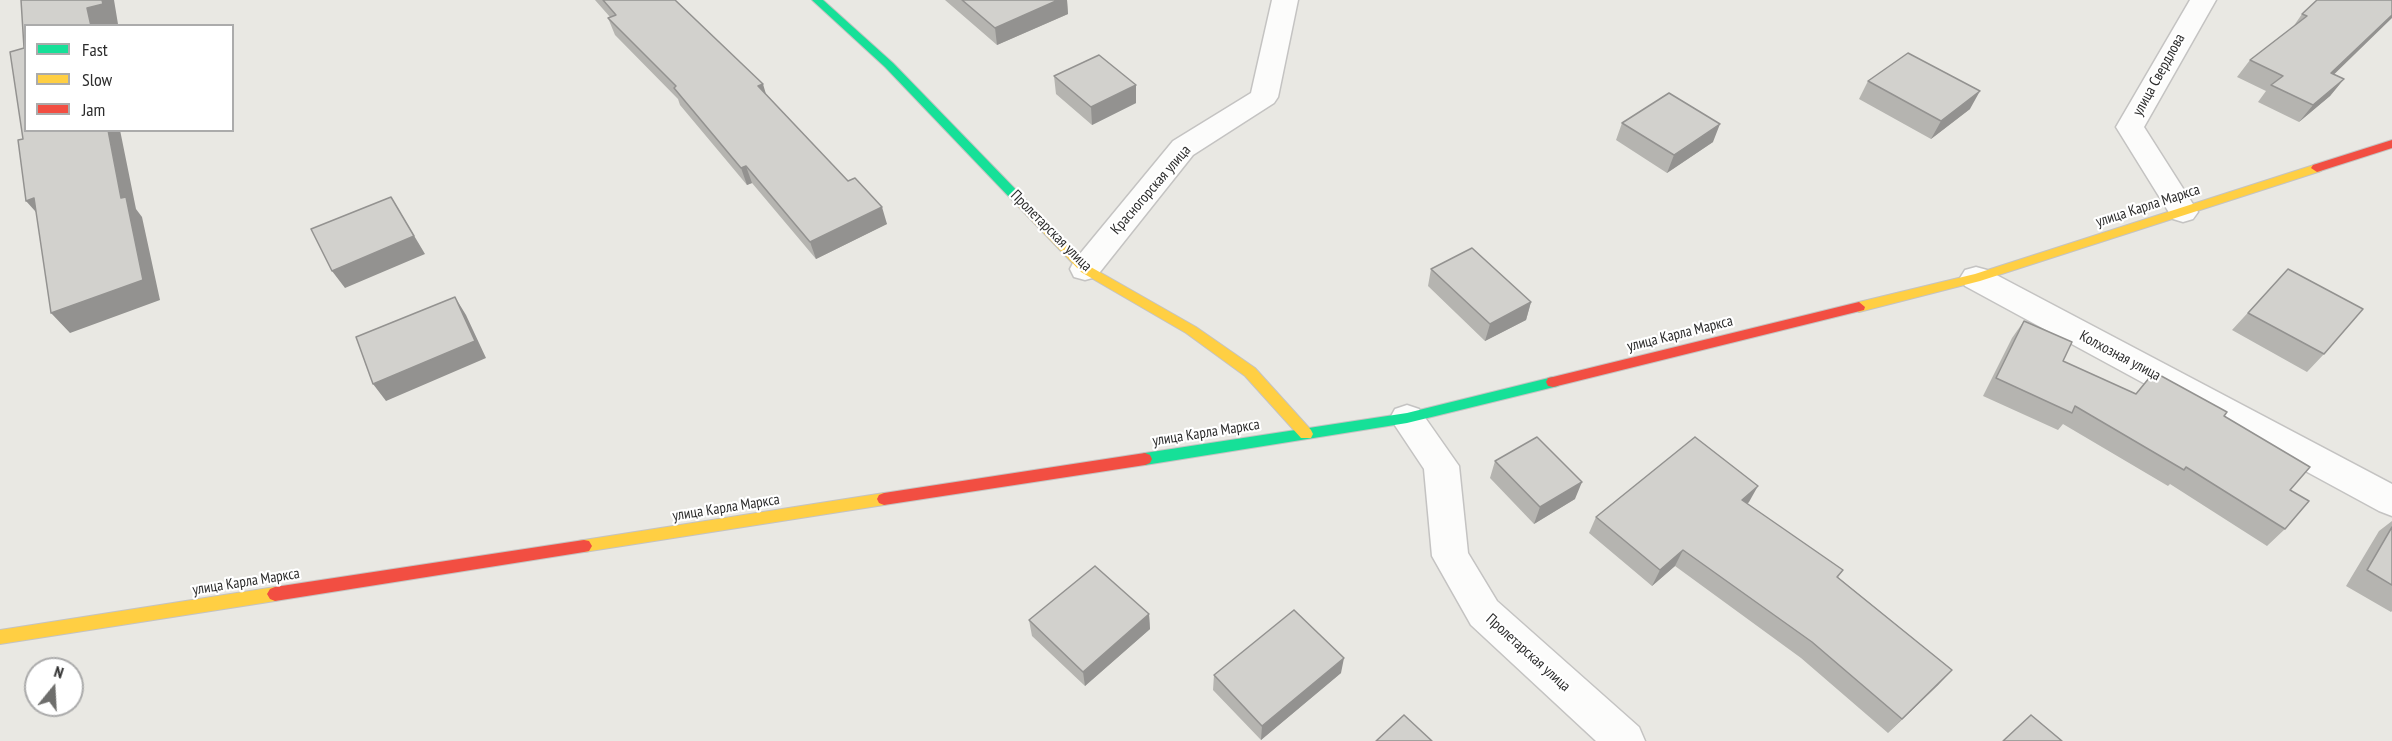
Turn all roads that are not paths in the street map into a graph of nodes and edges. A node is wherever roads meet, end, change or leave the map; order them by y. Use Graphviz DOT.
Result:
graph roads {
  1 [pos="817,0"];
  2 [pos="1285,0"];
  3 [pos="2202,0"];
  4 [pos="2392,144"];
  5 [pos="2183,212"];
  6 [pos="1084,269"];
  7 [pos="1976,278"];
  8 [pos="1407,418"];
  9 [pos="1306,434"];
  10 [pos="2392,501"];
  11 [pos="0,637"];
  12 [pos="1625,741"];
  1 -- 6 [label="street, Пролетарская улица"];
  2 -- 6 [label="street, Красногорская улица"];
  3 -- 5 [label="street, улица Свердлова"];
  4 -- 5 [label="street, улица Карла Маркса"];
  5 -- 7 [label="street, улица Карла Маркса"];
  6 -- 9 [label="street, Пролетарская улица"];
  7 -- 8 [label="street, улица Карла Маркса"];
  7 -- 10 [label="street, Колхозная улица"];
  8 -- 9 [label="street, улица Карла Маркса"];
  8 -- 12 [label="street, Пролетарская улица"];
  9 -- 11 [label="street, улица Карла Маркса"];
}
